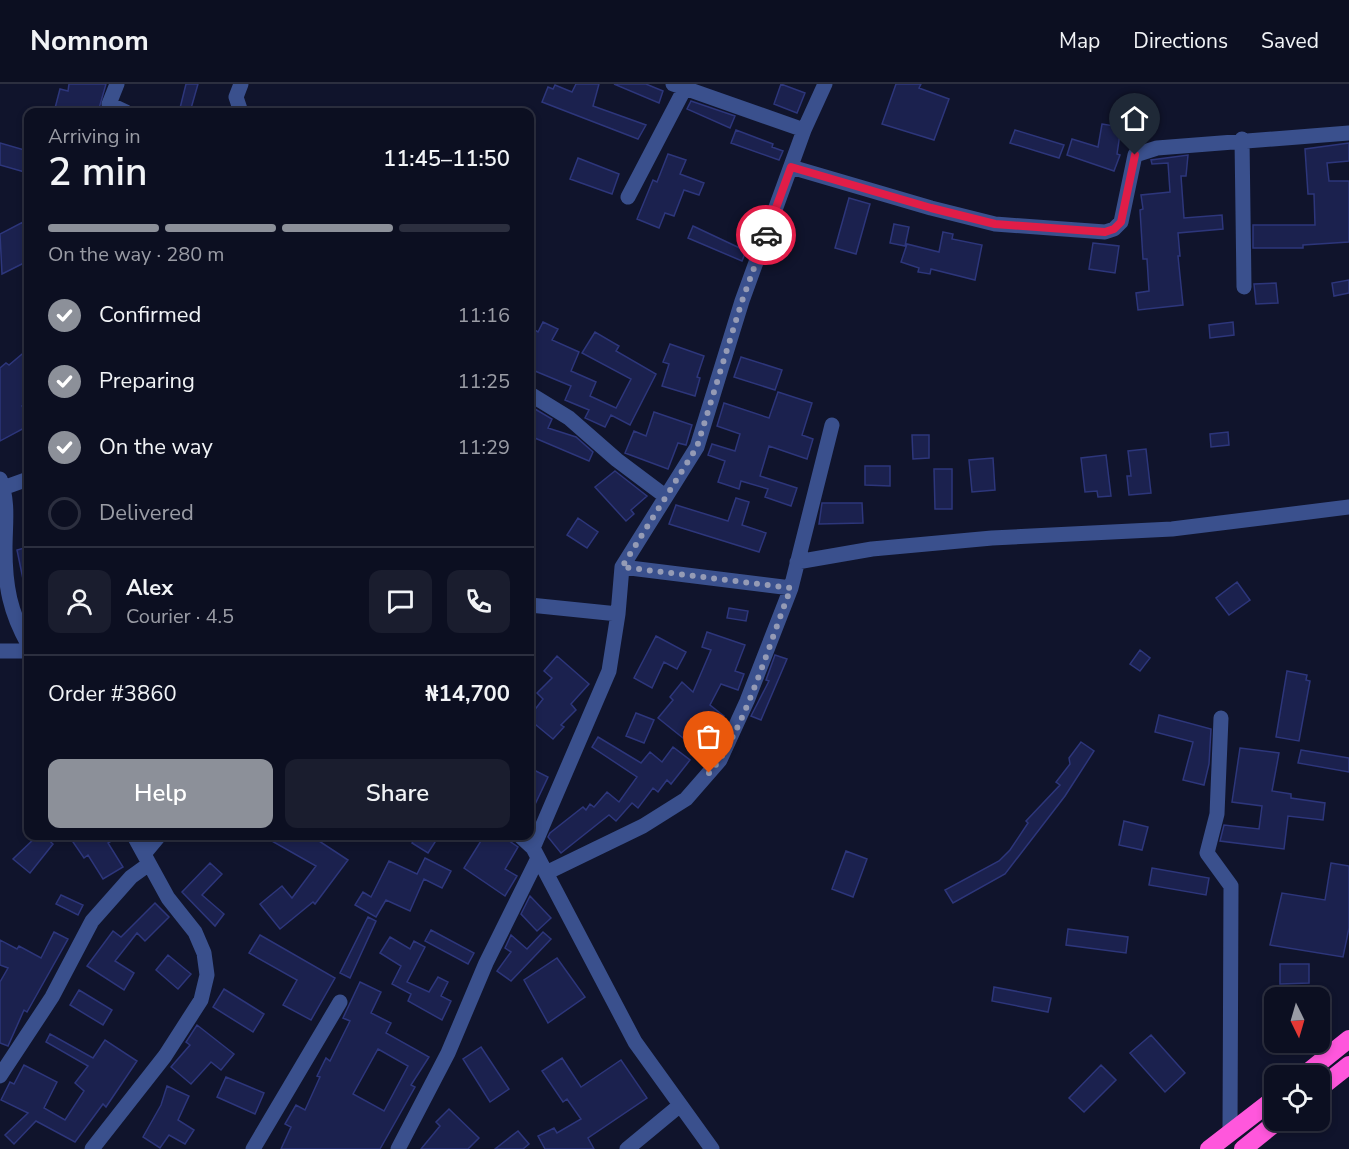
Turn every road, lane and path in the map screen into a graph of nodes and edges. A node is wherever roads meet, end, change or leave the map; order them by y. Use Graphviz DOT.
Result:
graph roads {
  1 [pos="117,84"];
  2 [pos="241,84"];
  3 [pos="825,84"];
  4 [pos="682,85"];
  5 [pos="118,108"];
  6 [pos="240,108"];
  7 [pos="804,130"];
  8 [pos="1349,132"];
  9 [pos="1242,139"];
  10 [pos="791,167"];
  11 [pos="628,197"];
  12 [pos="1244,287"];
  13 [pos="534,396"];
  14 [pos="832,425"];
  15 [pos="24,480"];
  16 [pos="2,483"];
  17 [pos="664,496"];
  18 [pos="1349,507"];
  19 [pos="797,562"];
  20 [pos="622,567"];
  21 [pos="791,588"];
  22 [pos="534,605"];
  23 [pos="618,614"];
  24 [pos="24,637"];
  25 [pos="0,651"];
  26 [pos="24,651"];
  27 [pos="1221,718"];
  28 [pos="136,840"];
  29 [pos="157,840"];
  30 [pos="524,840"];
  31 [pos="535,853"];
  32 [pos="146,859"];
  33 [pos="546,873"];
  34 [pos="340,1002"];
  35 [pos="1349,1039"];
  36 [pos="1317,1065"];
  37 [pos="1349,1065"];
  38 [pos="0,1076"];
  39 [pos="1330,1080"];
  40 [pos="680,1106"];
  41 [pos="1264,1107"];
  42 [pos="1265,1131"];
  43 [pos="1230,1133"];
  44 [pos="92,1149"];
  45 [pos="253,1149"];
  46 [pos="398,1149"];
  47 [pos="627,1149"];
  48 [pos="712,1149"];
  49 [pos="1209,1149"];
  50 [pos="1243,1149"];
  1 -- 5 [label="street"];
  2 -- 6 [label="street"];
  3 -- 7 [label="street"];
  4 -- 7 [label="street"];
  4 -- 11 [label="street"];
  7 -- 10 [label="street"];
  8 -- 9 [label="street"];
  9 -- 10 [label="street"];
  9 -- 12 [label="street"];
  10 -- 17 [label="street"];
  13 -- 17 [label="street"];
  14 -- 19 [label="street"];
  15 -- 16 [label="street"];
  16 -- 24 [label="street"];
  17 -- 20 [label="street"];
  18 -- 19 [label="street"];
  19 -- 21 [label="street"];
  20 -- 21 [label="street"];
  20 -- 23 [label="street"];
  21 -- 33 [label="street"];
  22 -- 23 [label="street"];
  23 -- 31 [label="street"];
  25 -- 26 [label="street"];
  27 -- 43 [label="street"];
  28 -- 32 [label="street"];
  29 -- 32 [label="street"];
  30 -- 31 [label="street"];
  31 -- 33 [label="street"];
  31 -- 46 [label="street"];
  32 -- 38 [label="street"];
  32 -- 44 [label="street"];
  33 -- 40 [label="street"];
  34 -- 45 [label="street"];
  35 -- 36 [label="highway"];
  37 -- 39 [label="highway"];
  40 -- 47 [label="street"];
  40 -- 48 [label="street"];
  41 -- 43 [label="highway"];
  42 -- 50 [label="highway"];
  43 -- 49 [label="highway"];
}
